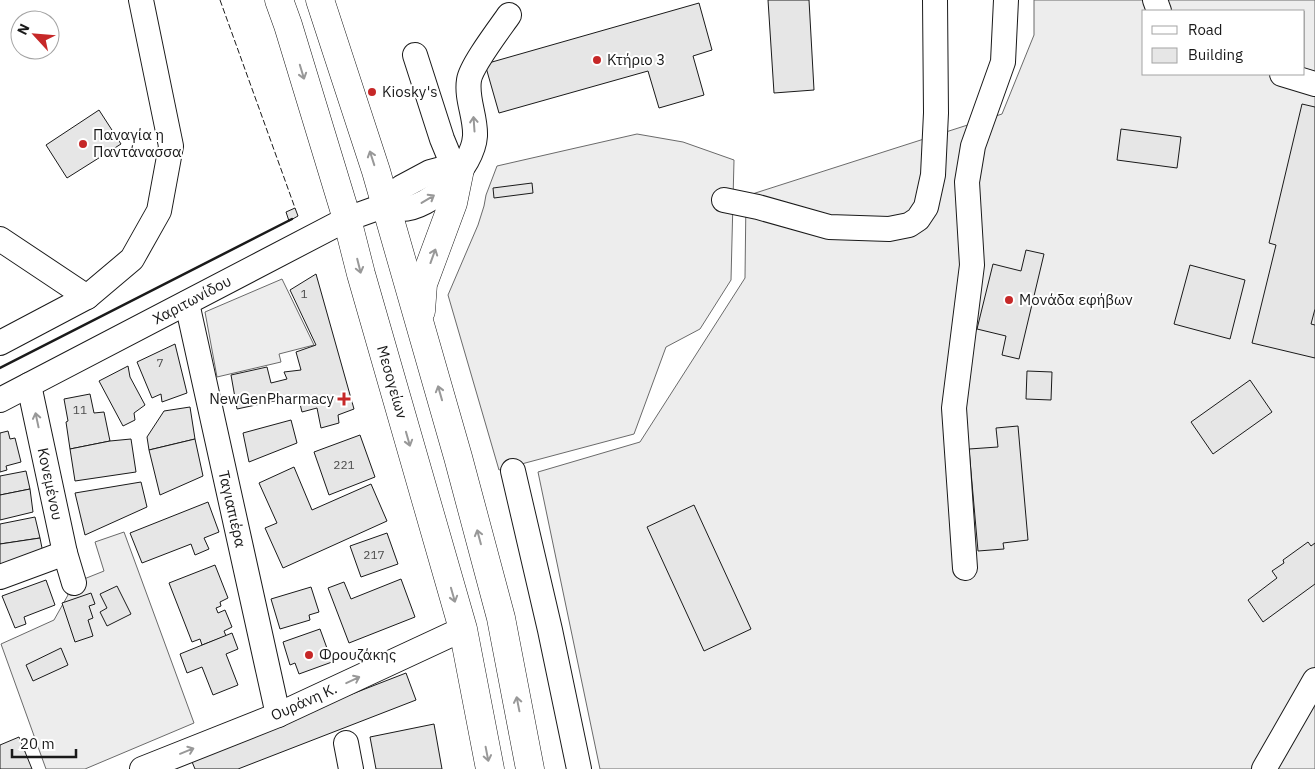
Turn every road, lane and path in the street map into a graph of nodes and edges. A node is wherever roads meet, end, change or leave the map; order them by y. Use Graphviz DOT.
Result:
graph roads {
  1 [pos="141,0"];
  2 [pos="278,0"];
  3 [pos="320,0"];
  4 [pos="936,0"];
  5 [pos="1006,0"];
  6 [pos="509,14"];
  7 [pos="415,55"];
  8 [pos="1285,75"];
  9 [pos="1315,84"];
  10 [pos="442,139"];
  11 [pos="460,169"];
  12 [pos="430,172"];
  13 [pos="724,200"];
  14 [pos="386,205"];
  15 [pos="347,219"];
  16 [pos="0,239"];
  17 [pos="87,297"];
  18 [pos="187,303"];
  19 [pos="420,320"];
  20 [pos="0,344"];
  21 [pos="29,385"];
  22 [pos="0,400"];
  23 [pos="513,471"];
  24 [pos="65,553"];
  25 [pos="965,568"];
  26 [pos="0,578"];
  27 [pos="74,583"];
  28 [pos="463,629"];
  29 [pos="1315,680"];
  30 [pos="278,714"];
  31 [pos="346,743"];
  32 [pos="142,769"];
  33 [pos="351,769"];
  34 [pos="490,769"];
  35 [pos="530,769"];
  36 [pos="579,769"];
  37 [pos="1264,769"];
  1 -- 17 [label="street"];
  2 -- 15 [label="main road, Μεσογείων, one-way"];
  14 -- 3 [label="main road, one-way"];
  4 -- 13 [label="street"];
  5 -- 25 [label="street"];
  11 -- 6 [label="street, one-way"];
  7 -- 10 [label="street"];
  8 -- 9 [label="street"];
  10 -- 11 [label="street"];
  10 -- 12 [label="street"];
  11 -- 12 [label="street"];
  14 -- 11 [label="street, one-way"];
  19 -- 11 [label="main road, one-way"];
  12 -- 14 [label="street"];
  14 -- 15 [label="street, Χαριτωνίδου"];
  14 -- 19 [label="main road"];
  15 -- 18 [label="street, Χαριτωνίδου"];
  15 -- 28 [label="main road, Μεσογείων, one-way"];
  16 -- 17 [label="street"];
  17 -- 20 [label="street"];
  18 -- 21 [label="street, Χαριτωνίδου"];
  18 -- 30 [label="street, Ταγιαπιέρα"];
  35 -- 19 [label="main road, one-way"];
  21 -- 22 [label="street, Χαριτωνίδου"];
  24 -- 21 [label="street, Κονεμένου, one-way"];
  23 -- 36 [label="street"];
  24 -- 26 [label="street"];
  24 -- 27 [label="street, Κονεμένου"];
  30 -- 28 [label="street, Ουράνη Κ., one-way"];
  28 -- 34 [label="main road, Μεσογείων, one-way"];
  29 -- 37 [label="street"];
  32 -- 30 [label="street, Ουράνη Κ., one-way"];
  31 -- 33 [label="street"];
}
